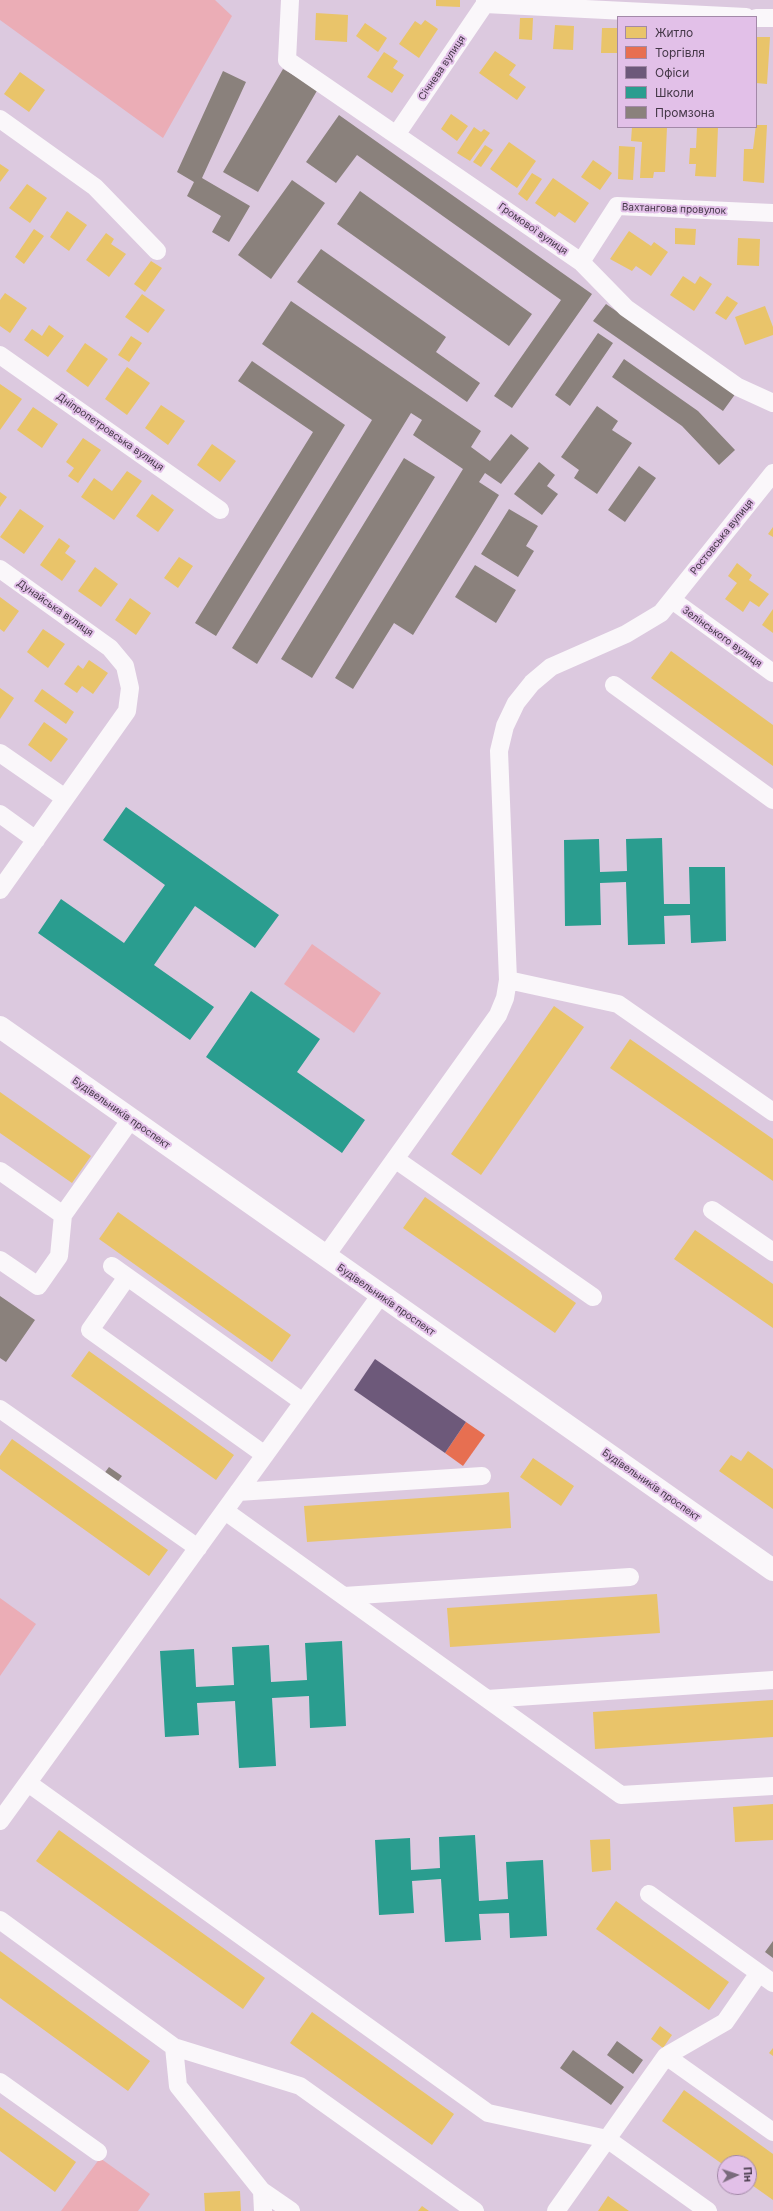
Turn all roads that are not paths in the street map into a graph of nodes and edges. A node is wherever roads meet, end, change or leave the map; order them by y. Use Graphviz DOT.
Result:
graph roads {
  1 [pos="290,0"];
  2 [pos="485,2"];
  3 [pos="729,16"];
  4 [pos="757,18"];
  5 [pos="773,18"];
  6 [pos="0,119"];
  7 [pos="396,135"];
  8 [pos="773,213"];
  9 [pos="157,251"];
  10 [pos="581,262"];
  11 [pos="0,355"];
  12 [pos="773,403"];
  13 [pos="773,473"];
  14 [pos="220,510"];
  15 [pos="0,569"];
  16 [pos="672,600"];
  17 [pos="773,673"];
  18 [pos="614,685"];
  19 [pos="0,753"];
  20 [pos="65,798"];
  21 [pos="773,800"];
  22 [pos="0,814"];
  23 [pos="36,840"];
  24 [pos="0,890"];
  25 [pos="508,980"];
  26 [pos="0,1027"];
  27 [pos="773,1112"];
  28 [pos="131,1120"];
  29 [pos="395,1159"];
  30 [pos="2,1176"];
  31 [pos="712,1210"];
  32 [pos="63,1215"];
  33 [pos="773,1252"];
  34 [pos="325,1257"];
  35 [pos="0,1260"];
  36 [pos="112,1266"];
  37 [pos="127,1277"];
  38 [pos="380,1296"];
  39 [pos="593,1297"];
  40 [pos="303,1402"];
  41 [pos="0,1409"];
  42 [pos="265,1455"];
  43 [pos="482,1476"];
  44 [pos="238,1492"];
  45 [pos="224,1511"];
  46 [pos="198,1548"];
  47 [pos="773,1570"];
  48 [pos="630,1577"];
  49 [pos="344,1596"];
  50 [pos="773,1680"];
  51 [pos="487,1699"];
  52 [pos="28,1783"];
  53 [pos="773,1786"];
  54 [pos="0,1821"];
  55 [pos="649,1894"];
  56 [pos="0,1920"];
  57 [pos="766,1978"];
  58 [pos="174,2047"];
  59 [pos="666,2056"];
  60 [pos="0,2082"];
  61 [pos="773,2132"];
  62 [pos="607,2139"];
  63 [pos="98,2152"];
  64 [pos="262,2191"];
  65 [pos="263,2211"];
  66 [pos="291,2211"];
  67 [pos="475,2211"];
  68 [pos="556,2211"];
  69 [pos="708,2211"];
  1 -- 7 [label="street, Громової вулиця"];
  2 -- 3 [label="street"];
  2 -- 7 [label="street, Січнева вулиця"];
  4 -- 5 [label="street"];
  6 -- 9 [label="street"];
  7 -- 10 [label="street, Громової вулиця"];
  8 -- 10 [label="street, Вахтангова провулок"];
  10 -- 12 [label="street, Громової вулиця"];
  11 -- 14 [label="street, Дніпропетровська вулиця"];
  13 -- 16 [label="street, Ростовська вулиця"];
  15 -- 20 [label="street, Дунайська вулиця"];
  16 -- 17 [label="street, Зелінського вулиця"];
  16 -- 25 [label="street, Ростовська вулиця"];
  18 -- 21 [label="street"];
  19 -- 20 [label="street"];
  20 -- 23 [label="street, Дунайська вулиця"];
  22 -- 23 [label="street"];
  23 -- 24 [label="street, Дунайська вулиця"];
  25 -- 27 [label="street"];
  25 -- 29 [label="street, Ростовська вулиця"];
  26 -- 28 [label="main road, Будівельників проспект"];
  28 -- 32 [label="street"];
  28 -- 34 [label="main road, Будівельників проспект"];
  29 -- 34 [label="street, Ростовська вулиця"];
  29 -- 39 [label="street"];
  30 -- 32 [label="street"];
  31 -- 33 [label="street"];
  32 -- 35 [label="street"];
  34 -- 38 [label="main road, Будівельників проспект"];
  36 -- 37 [label="street"];
  37 -- 40 [label="street"];
  37 -- 42 [label="street"];
  38 -- 40 [label="street"];
  38 -- 47 [label="main road, Будівельників проспект"];
  40 -- 42 [label="street"];
  41 -- 46 [label="street"];
  42 -- 44 [label="street"];
  43 -- 44 [label="street"];
  44 -- 45 [label="street"];
  45 -- 46 [label="street"];
  45 -- 49 [label="street"];
  46 -- 52 [label="street"];
  48 -- 49 [label="street"];
  49 -- 51 [label="street"];
  50 -- 51 [label="street"];
  51 -- 53 [label="street"];
  52 -- 54 [label="street"];
  52 -- 62 [label="street"];
  55 -- 57 [label="street"];
  56 -- 58 [label="street"];
  57 -- 59 [label="street"];
  58 -- 64 [label="street"];
  58 -- 67 [label="street"];
  59 -- 61 [label="street"];
  59 -- 62 [label="street"];
  60 -- 63 [label="street"];
  62 -- 68 [label="street"];
  62 -- 69 [label="street"];
  64 -- 65 [label="street"];
  64 -- 66 [label="street"];
}
